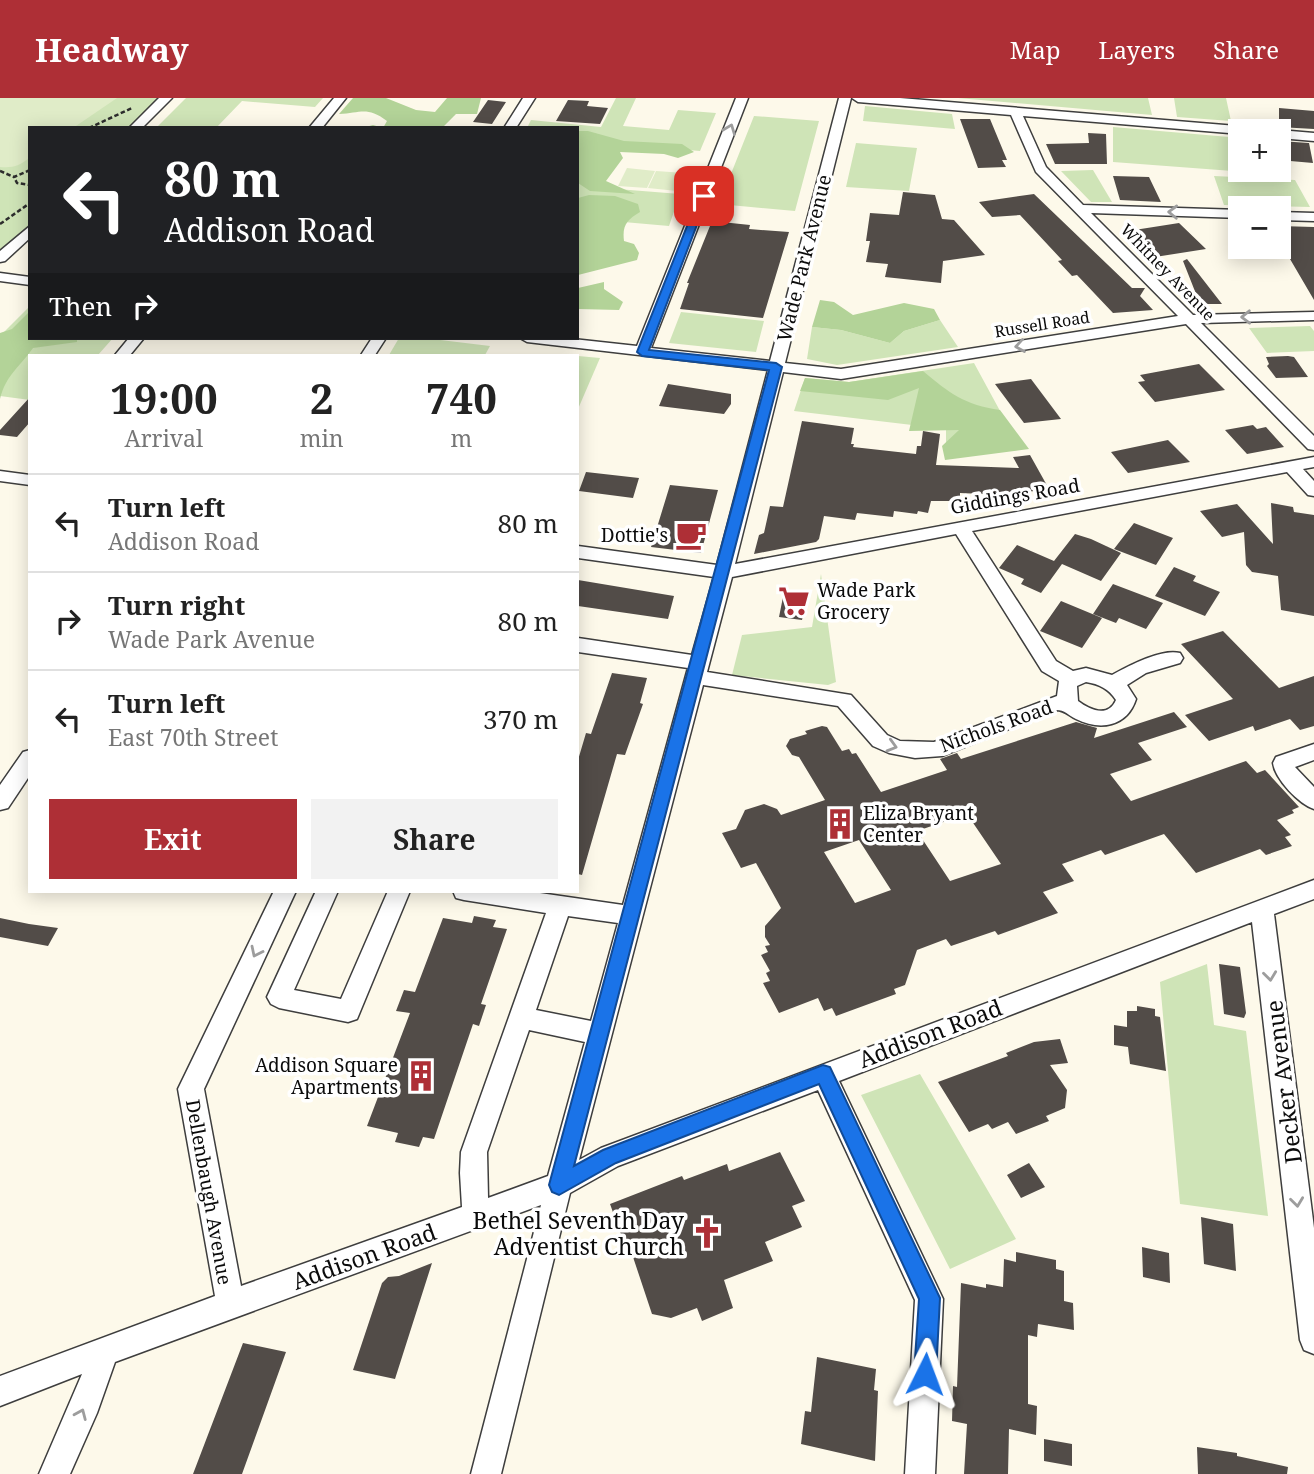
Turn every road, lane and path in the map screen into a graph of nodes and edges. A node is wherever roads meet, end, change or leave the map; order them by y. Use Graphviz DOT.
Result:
graph roads {
  1 [pos="166,98"];
  2 [pos="340,98"];
  3 [pos="529,98"];
  4 [pos="742,98"];
  5 [pos="845,98"];
  6 [pos="858,98"];
  7 [pos="138,103"];
  8 [pos="1017,112"];
  9 [pos="93,126"];
  10 [pos="137,126"];
  11 [pos="316,126"];
  12 [pos="511,126"];
  13 [pos="1228,129"];
  14 [pos="1291,135"];
  15 [pos="1314,137"];
  16 [pos="28,171"];
  17 [pos="0,172"];
  18 [pos="14,177"];
  19 [pos="28,185"];
  20 [pos="28,204"];
  21 [pos="1082,209"];
  22 [pos="1228,214"];
  23 [pos="1291,216"];
  24 [pos="1314,217"];
  25 [pos="0,224"];
  26 [pos="28,232"];
  27 [pos="0,258"];
  28 [pos="0,277"];
  29 [pos="28,281"];
  30 [pos="1314,316"];
  31 [pos="1189,318"];
  32 [pos="135,340"];
  33 [pos="543,340"];
  34 [pos="642,352"];
  35 [pos="123,354"];
  36 [pos="776,367"];
  37 [pos="1314,445"];
  38 [pos="1314,462"];
  39 [pos="28,465"];
  40 [pos="1291,467"];
  41 [pos="15,479"];
  42 [pos="1314,491"];
  43 [pos="961,528"];
  44 [pos="579,552"];
  45 [pos="724,572"];
  46 [pos="579,645"];
  47 [pos="1173,658"];
  48 [pos="697,670"];
  49 [pos="1072,679"];
  50 [pos="1114,683"];
  51 [pos="1068,702"];
  52 [pos="1314,752"];
  53 [pos="28,761"];
  54 [pos="1314,801"];
  55 [pos="0,802"];
  56 [pos="1314,889"];
  57 [pos="284,893"];
  58 [pos="326,893"];
  59 [pos="398,893"];
  60 [pos="477,893"];
  61 [pos="560,906"];
  62 [pos="1262,908"];
  63 [pos="632,916"];
  64 [pos="521,1018"];
  65 [pos="600,1034"];
  66 [pos="823,1073"];
  67 [pos="559,1185"];
  68 [pos="476,1216"];
  69 [pos="230,1304"];
  70 [pos="1314,1340"];
  71 [pos="105,1351"];
  72 [pos="0,1391"];
  73 [pos="54,1474"];
  74 [pos="486,1474"];
  75 [pos="919,1474"];
  1 -- 10 [label="street"];
  2 -- 11 [label="street"];
  3 -- 12 [label="street"];
  34 -- 4 [label="street, one-way"];
  5 -- 36 [label="street, Wade Park Avenue"];
  6 -- 8 [label="street"];
  7 -- 9 [label="path"];
  8 -- 13 [label="street"];
  8 -- 21 [label="street, Whitney Avenue"];
  14 -- 15 [label="street"];
  16 -- 18 [label="path"];
  17 -- 18 [label="path"];
  18 -- 19 [label="path"];
  20 -- 25 [label="path"];
  22 -- 21 [label="street, one-way"];
  21 -- 31 [label="street, Whitney Avenue"];
  23 -- 24 [label="street"];
  26 -- 27 [label="street"];
  28 -- 29 [label="street"];
  30 -- 31 [label="street, Russell Road, one-way"];
  31 -- 36 [label="street, Russell Road, one-way"];
  31 -- 37 [label="street, Whitney Avenue"];
  32 -- 35 [label="street"];
  33 -- 34 [label="street, Russell Road"];
  34 -- 36 [label="street, Russell Road"];
  36 -- 45 [label="street, Wade Park Avenue"];
  38 -- 40 [label="street, Giddings Road"];
  39 -- 41 [label="street"];
  40 -- 42 [label="street"];
  40 -- 43 [label="street, Giddings Road"];
  43 -- 45 [label="street, Giddings Road"];
  43 -- 49 [label="street"];
  44 -- 45 [label="street, Giddings Road"];
  45 -- 48 [label="street, Wade Park Avenue"];
  46 -- 48 [label="street, Nichols Road"];
  47 -- 50 [label="street"];
  48 -- 51 [label="street, Nichols Road, one-way"];
  48 -- 63 [label="street, Wade Park Avenue"];
  49 -- 50 [label="street, Nichols Road"];
  49 -- 51 [label="street, Nichols Road"];
  50 -- 51 [label="street, Nichols Road"];
  52 -- 54 [label="street"];
  53 -- 55 [label="street"];
  56 -- 62 [label="street, Addison Road"];
  57 -- 69 [label="street, Dellenbaugh Avenue, one-way"];
  58 -- 59 [label="street"];
  60 -- 61 [label="street"];
  61 -- 63 [label="street"];
  61 -- 64 [label="street"];
  62 -- 66 [label="street, Addison Road"];
  62 -- 70 [label="street, Decker Avenue, one-way"];
  63 -- 65 [label="street, Wade Park Avenue"];
  64 -- 65 [label="street"];
  64 -- 68 [label="street"];
  65 -- 67 [label="street, Wade Park Avenue"];
  66 -- 67 [label="street, Addison Road"];
  66 -- 75 [label="street"];
  67 -- 68 [label="street, Addison Road"];
  67 -- 74 [label="street, Wade Park Avenue"];
  68 -- 69 [label="street, Addison Road"];
  69 -- 71 [label="street, Addison Road"];
  71 -- 72 [label="street, Addison Road"];
  73 -- 71 [label="street, one-way"];
}
